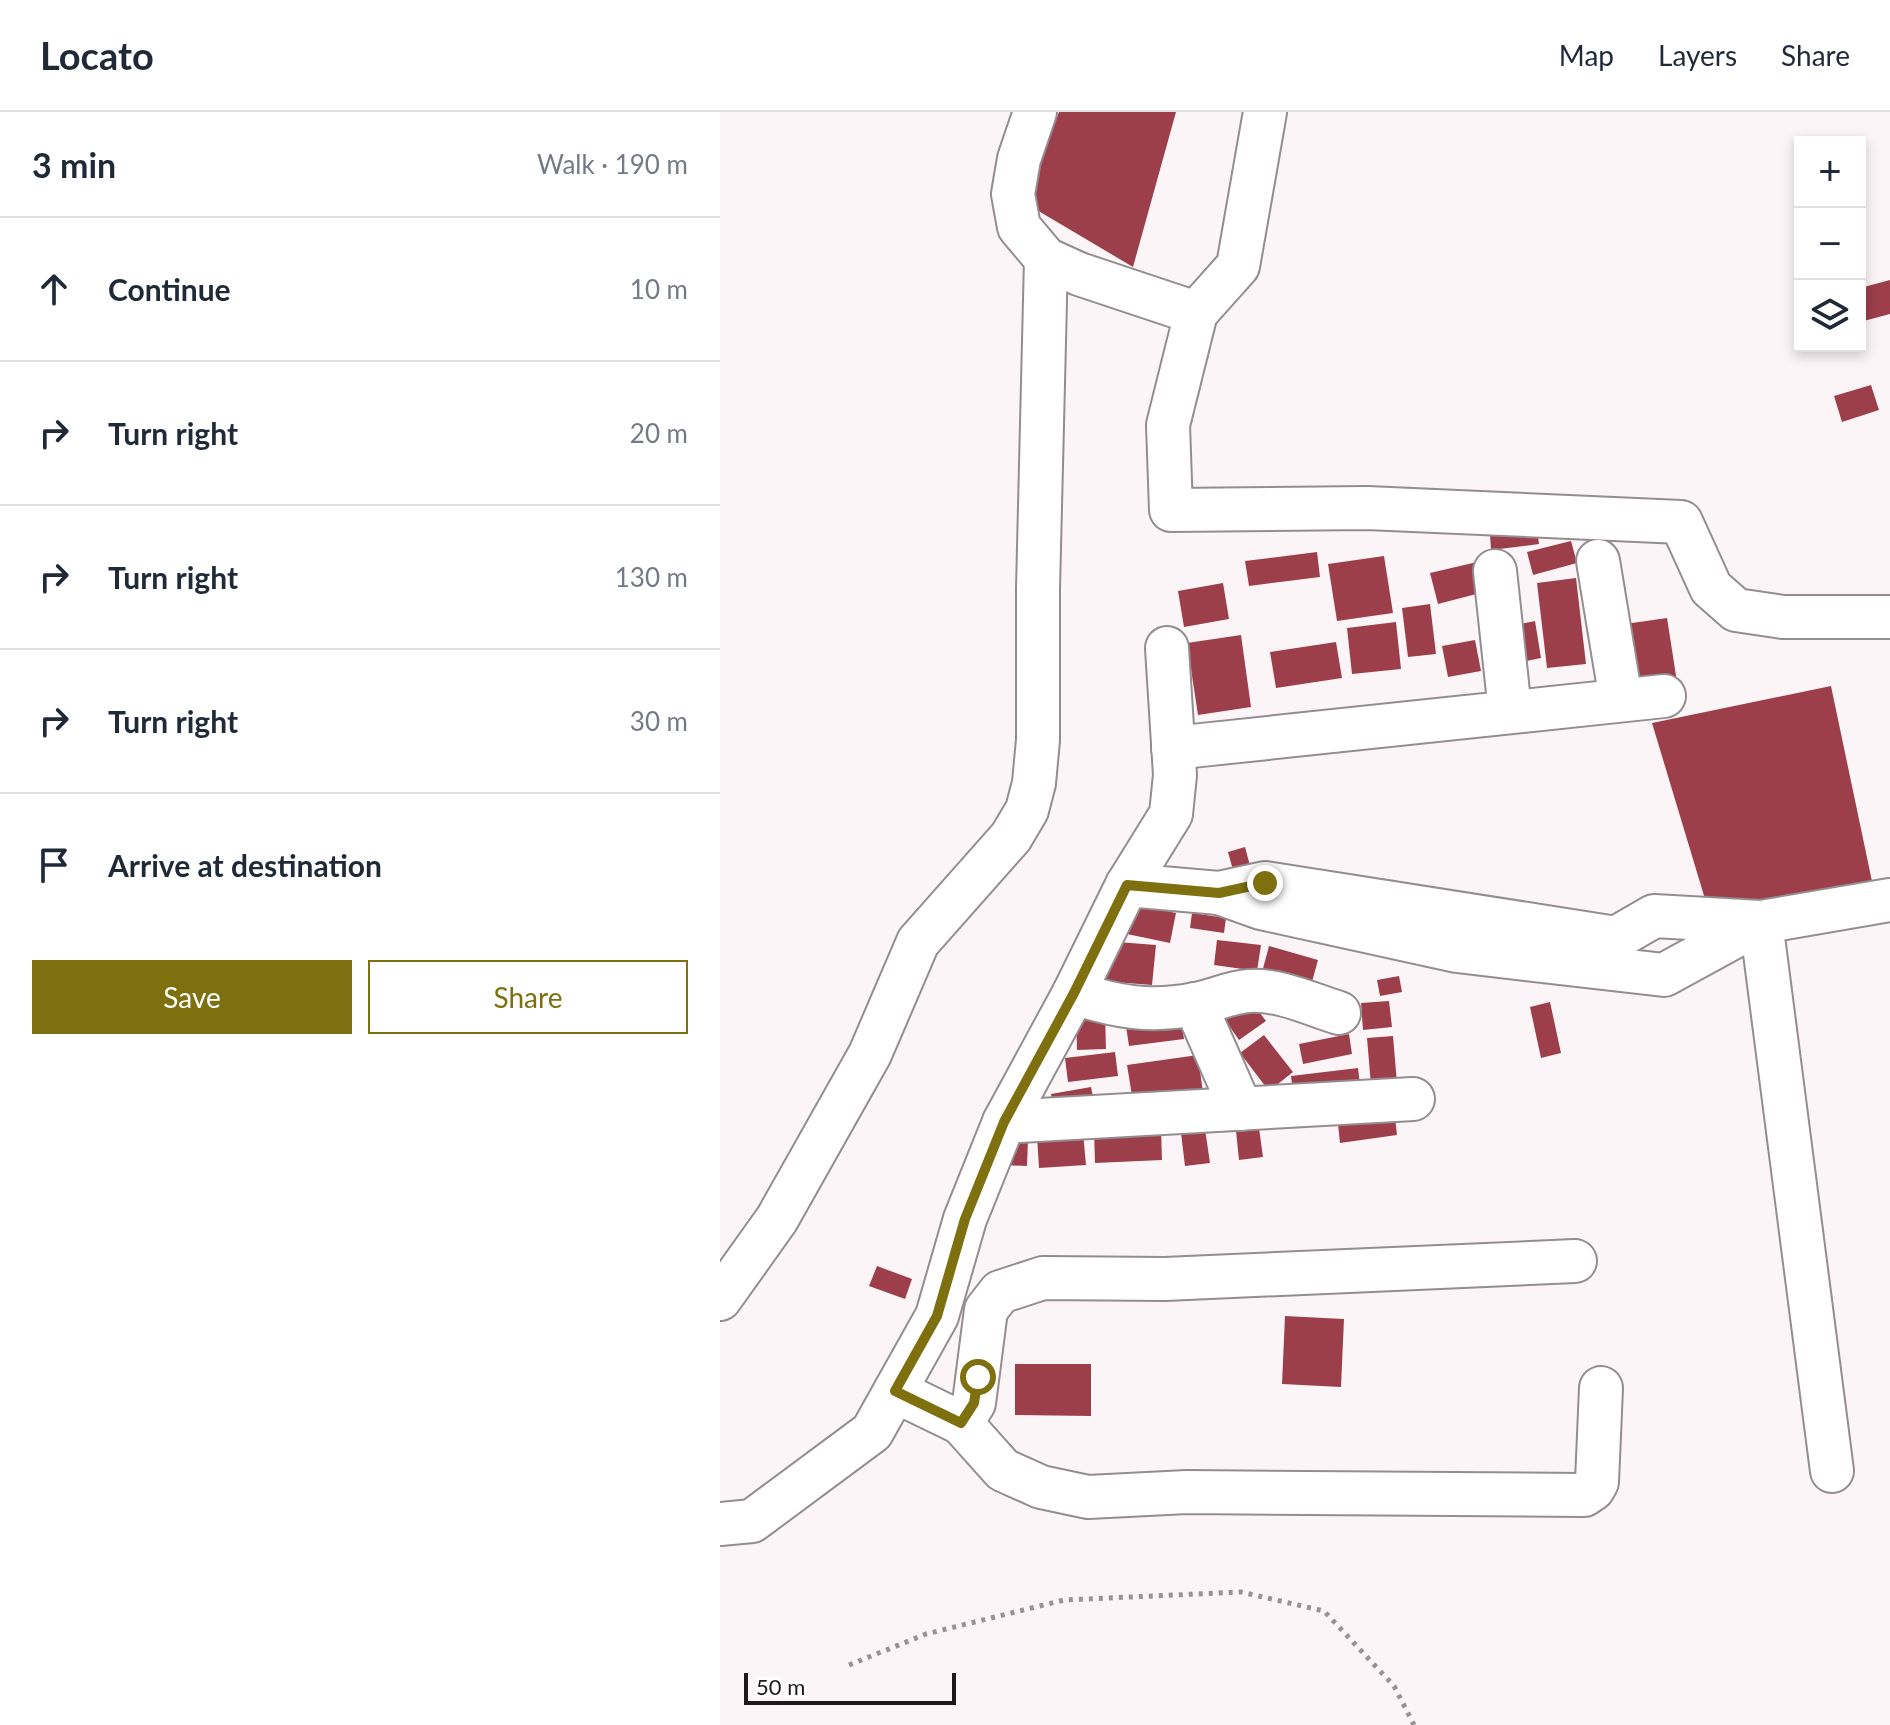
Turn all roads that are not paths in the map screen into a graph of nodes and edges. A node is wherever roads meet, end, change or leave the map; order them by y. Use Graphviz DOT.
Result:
graph roads {
  1 [pos="1035,112"];
  2 [pos="1265,112"];
  3 [pos="1046,259"];
  4 [pos="1196,313"];
  5 [pos="1598,561"];
  6 [pos="1495,571"];
  7 [pos="1890,617"];
  8 [pos="1167,648"];
  9 [pos="1664,696"];
  10 [pos="1621,700"];
  11 [pos="1510,711"];
  12 [pos="1173,748"];
  13 [pos="1127,885"];
  14 [pos="1219,893"];
  15 [pos="1890,900"];
  16 [pos="1761,922"];
  17 [pos="1074,993"];
  18 [pos="1195,1004"];
  19 [pos="1339,1013"];
  20 [pos="1413,1099"];
  21 [pos="1241,1109"];
  22 [pos="1004,1122"];
  23 [pos="1575,1261"];
  24 [pos="720,1299"];
  25 [pos="1601,1388"];
  26 [pos="895,1391"];
  27 [pos="961,1423"];
  28 [pos="1832,1471"];
  29 [pos="720,1524"];
  1 -- 3 [label="street"];
  2 -- 4 [label="street"];
  3 -- 4 [label="street"];
  3 -- 24 [label="street"];
  4 -- 7 [label="street"];
  5 -- 10 [label="street"];
  6 -- 11 [label="street"];
  8 -- 12 [label="street"];
  9 -- 10 [label="street"];
  10 -- 11 [label="street"];
  11 -- 12 [label="street"];
  12 -- 13 [label="street"];
  13 -- 14 [label="street"];
  13 -- 17 [label="street"];
  14 -- 16 [label="street"];
  14 -- 16 [label="street"];
  15 -- 16 [label="street"];
  16 -- 28 [label="street"];
  17 -- 18 [label="street"];
  17 -- 22 [label="street"];
  18 -- 19 [label="street"];
  18 -- 21 [label="street"];
  20 -- 21 [label="street"];
  21 -- 22 [label="street"];
  22 -- 26 [label="street"];
  23 -- 27 [label="street"];
  25 -- 27 [label="street"];
  26 -- 27 [label="street"];
  26 -- 29 [label="street"];
}
